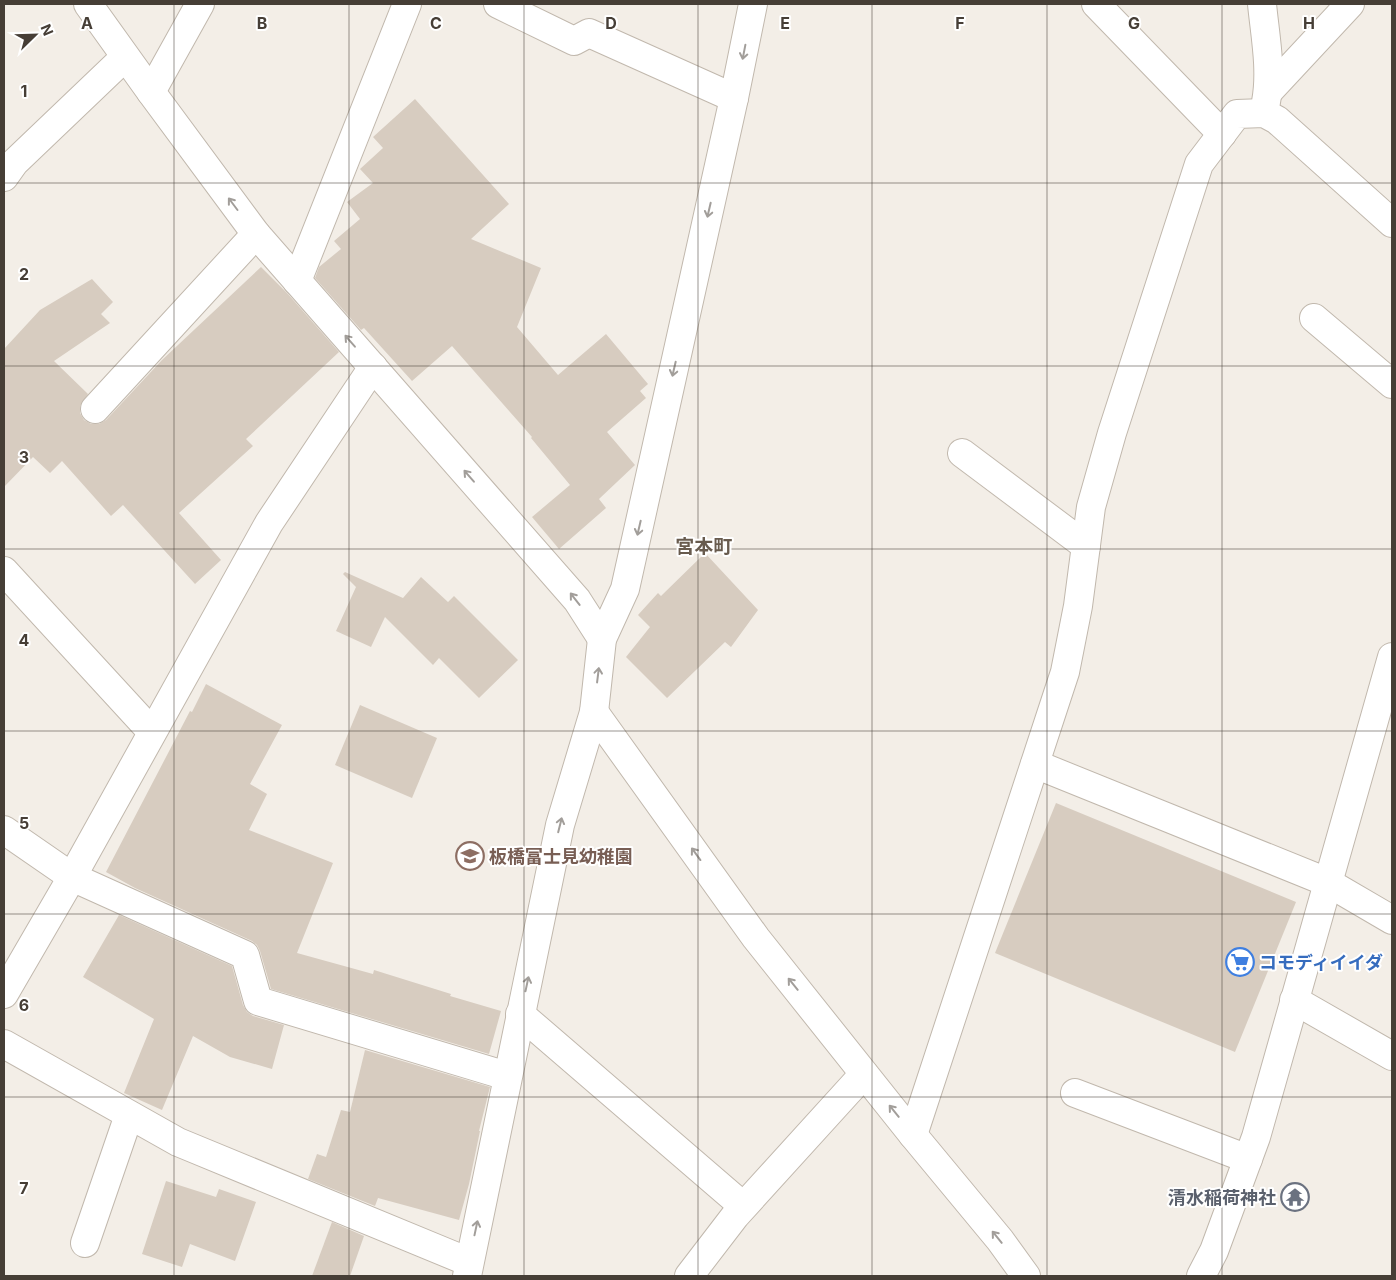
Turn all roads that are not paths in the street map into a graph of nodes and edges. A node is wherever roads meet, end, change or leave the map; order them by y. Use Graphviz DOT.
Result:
graph roads {
  1 [pos="88,4"];
  2 [pos="200,4"];
  3 [pos="407,4"];
  4 [pos="498,4"];
  5 [pos="753,4"];
  6 [pos="1096,4"];
  7 [pos="1262,4"];
  8 [pos="1350,4"];
  9 [pos="126,57"];
  10 [pos="151,92"];
  11 [pos="734,98"];
  12 [pos="1266,102"];
  13 [pos="1222,134"];
  14 [pos="4,177"];
  15 [pos="1392,223"];
  16 [pos="256,234"];
  17 [pos="297,281"];
  18 [pos="1314,318"];
  19 [pos="373,367"];
  20 [pos="1392,384"];
  21 [pos="96,409"];
  22 [pos="962,453"];
  23 [pos="1086,546"];
  24 [pos="4,571"];
  25 [pos="602,639"];
  26 [pos="1392,657"];
  27 [pos="594,712"];
  28 [pos="152,732"];
  29 [pos="1035,764"];
  30 [pos="4,830"];
  31 [pos="72,878"];
  32 [pos="1327,882"];
  33 [pos="1392,920"];
  34 [pos="4,994"];
  35 [pos="1294,1000"];
  36 [pos="520,1014"];
  37 [pos="4,1044"];
  38 [pos="1392,1056"];
  39 [pos="864,1074"];
  40 [pos="507,1076"];
  41 [pos="1075,1093"];
  42 [pos="129,1115"];
  43 [pos="913,1135"];
  44 [pos="1248,1159"];
  45 [pos="743,1206"];
  46 [pos="85,1243"];
  47 [pos="468,1269"];
  48 [pos="1018,1273"];
  49 [pos="689,1276"];
  50 [pos="1201,1276"];
  1 -- 9 [label="street"];
  2 -- 10 [label="street"];
  3 -- 17 [label="street"];
  4 -- 11 [label="street"];
  5 -- 11 [label="street, one-way"];
  6 -- 13 [label="street"];
  7 -- 12 [label="street"];
  8 -- 12 [label="street"];
  9 -- 10 [label="street"];
  9 -- 14 [label="street"];
  16 -- 10 [label="street, one-way"];
  11 -- 25 [label="street, one-way"];
  12 -- 13 [label="street"];
  12 -- 15 [label="street"];
  13 -- 23 [label="street"];
  16 -- 17 [label="street"];
  16 -- 21 [label="street"];
  19 -- 17 [label="street, one-way"];
  18 -- 20 [label="street"];
  25 -- 19 [label="street, one-way"];
  19 -- 28 [label="street"];
  22 -- 23 [label="street"];
  23 -- 29 [label="street"];
  24 -- 28 [label="street"];
  27 -- 25 [label="street, one-way"];
  26 -- 32 [label="street"];
  36 -- 27 [label="street, one-way"];
  39 -- 27 [label="street, one-way"];
  28 -- 31 [label="street"];
  29 -- 32 [label="street"];
  29 -- 43 [label="street"];
  30 -- 31 [label="street"];
  31 -- 34 [label="street"];
  31 -- 40 [label="street"];
  32 -- 33 [label="street"];
  32 -- 35 [label="street"];
  35 -- 38 [label="street"];
  35 -- 44 [label="street"];
  36 -- 40 [label="street"];
  36 -- 45 [label="street"];
  37 -- 42 [label="street"];
  43 -- 39 [label="street, one-way"];
  39 -- 45 [label="street"];
  47 -- 40 [label="street, one-way"];
  41 -- 44 [label="street"];
  42 -- 46 [label="street"];
  42 -- 47 [label="street"];
  48 -- 43 [label="street, one-way"];
  44 -- 50 [label="street"];
  45 -- 49 [label="street"];
}
